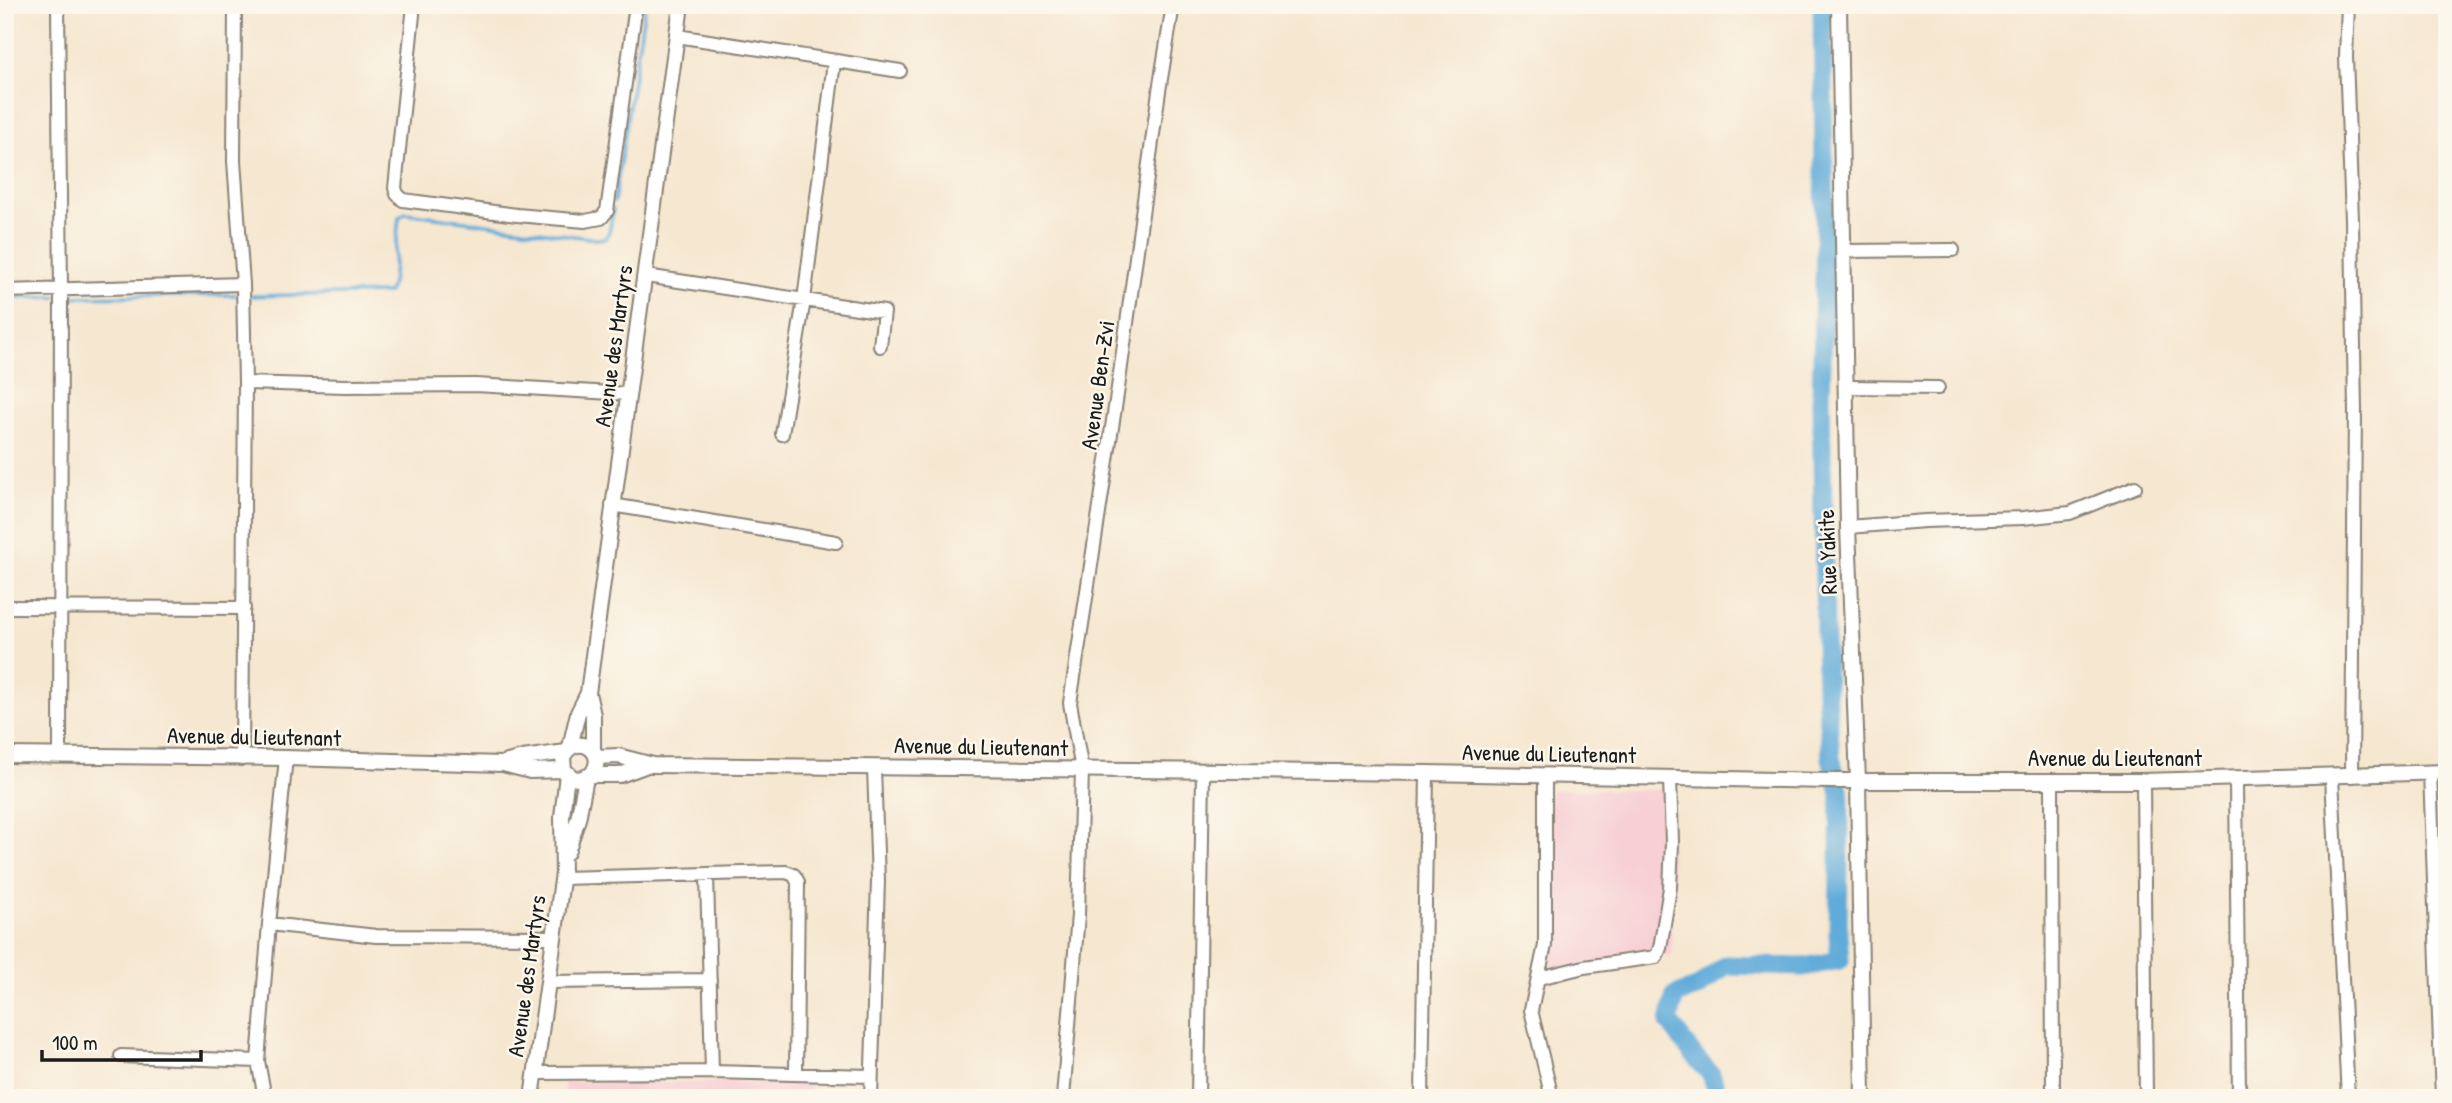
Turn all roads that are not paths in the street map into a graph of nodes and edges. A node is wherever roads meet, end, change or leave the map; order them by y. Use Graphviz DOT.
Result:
graph roads {
  1 [pos="58,5"];
  2 [pos="235,5"];
  3 [pos="414,5"];
  4 [pos="636,5"];
  5 [pos="681,5"];
  6 [pos="1173,5"];
  7 [pos="1839,5"];
  8 [pos="2348,5"];
  9 [pos="677,36"];
  10 [pos="834,62"];
  11 [pos="900,71"];
  12 [pos="1953,250"];
  13 [pos="1843,251"];
  14 [pos="646,276"];
  15 [pos="243,284"];
  16 [pos="61,290"];
  17 [pos="5,291"];
  18 [pos="804,300"];
  19 [pos="880,346"];
  20 [pos="245,383"];
  21 [pos="1847,387"];
  22 [pos="1938,388"];
  23 [pos="629,394"];
  24 [pos="782,434"];
  25 [pos="2135,487"];
  26 [pos="612,506"];
  27 [pos="1848,527"];
  28 [pos="836,542"];
  29 [pos="5,607"];
  30 [pos="62,607"];
  31 [pos="244,608"];
  32 [pos="588,693"];
  33 [pos="568,749"];
  34 [pos="595,753"];
  35 [pos="5,755"];
  36 [pos="60,756"];
  37 [pos="242,758"];
  38 [pos="286,758"];
  39 [pos="503,764"];
  40 [pos="649,764"];
  41 [pos="874,768"];
  42 [pos="1082,770"];
  43 [pos="1203,771"];
  44 [pos="566,772"];
  45 [pos="2430,772"];
  46 [pos="2447,772"];
  47 [pos="1427,773"];
  48 [pos="1545,776"];
  49 [pos="2352,776"];
  50 [pos="589,777"];
  51 [pos="2332,777"];
  52 [pos="1670,778"];
  53 [pos="2052,780"];
  54 [pos="2236,780"];
  55 [pos="1854,781"];
  56 [pos="2143,781"];
  57 [pos="564,860"];
  58 [pos="707,875"];
  59 [pos="562,878"];
  60 [pos="269,924"];
  61 [pos="554,937"];
  62 [pos="1539,978"];
  63 [pos="710,980"];
  64 [pos="548,982"];
  65 [pos="121,1056"];
  66 [pos="258,1061"];
  67 [pos="712,1072"];
  68 [pos="536,1073"];
  69 [pos="796,1073"];
  70 [pos="872,1076"];
  71 [pos="265,1098"];
  72 [pos="532,1098"];
  73 [pos="871,1098"];
  74 [pos="1063,1098"];
  75 [pos="1198,1098"];
  76 [pos="1422,1098"];
  77 [pos="1552,1098"];
  78 [pos="1863,1098"];
  79 [pos="2053,1098"];
  80 [pos="2146,1098"];
  81 [pos="2239,1098"];
  82 [pos="2348,1098"];
  83 [pos="2442,1098"];
  1 -- 16 [label="street"];
  2 -- 15 [label="street"];
  3 -- 4 [label="street"];
  5 -- 9 [label="main road, Avenue des Martyrs"];
  6 -- 42 [label="street, Avenue Ben-Zvi"];
  7 -- 13 [label="main road, Rue Yakite"];
  8 -- 49 [label="street"];
  9 -- 10 [label="street"];
  9 -- 14 [label="main road, Avenue des Martyrs"];
  10 -- 11 [label="street"];
  10 -- 18 [label="street"];
  12 -- 13 [label="street"];
  13 -- 21 [label="main road, Rue Yakite"];
  14 -- 18 [label="street"];
  14 -- 23 [label="main road, Avenue des Martyrs"];
  15 -- 16 [label="street"];
  15 -- 20 [label="street"];
  16 -- 17 [label="street"];
  16 -- 30 [label="street"];
  18 -- 19 [label="street"];
  18 -- 24 [label="street"];
  20 -- 23 [label="street"];
  20 -- 31 [label="street"];
  21 -- 22 [label="street"];
  21 -- 27 [label="main road, Rue Yakite"];
  23 -- 26 [label="main road, Avenue des Martyrs"];
  25 -- 27 [label="street"];
  26 -- 28 [label="street"];
  26 -- 32 [label="main road, Avenue des Martyrs"];
  27 -- 55 [label="main road, Rue Yakite"];
  29 -- 30 [label="street"];
  30 -- 31 [label="street"];
  30 -- 36 [label="street"];
  31 -- 37 [label="street"];
  32 -- 33 [label="main road, Avenue des Martyrs"];
  32 -- 34 [label="main road, Avenue des Martyrs"];
  33 -- 34 [label="main road"];
  33 -- 39 [label="main road, Avenue du Lieutenant"];
  33 -- 44 [label="main road"];
  34 -- 40 [label="main road, Avenue du Lieutenant"];
  34 -- 50 [label="main road"];
  35 -- 36 [label="main road, Avenue du Lieutenant"];
  36 -- 37 [label="main road, Avenue du Lieutenant"];
  37 -- 38 [label="main road, Avenue du Lieutenant"];
  38 -- 39 [label="main road, Avenue du Lieutenant"];
  38 -- 60 [label="street"];
  39 -- 44 [label="main road, Avenue du Lieutenant"];
  40 -- 41 [label="main road, Avenue du Lieutenant"];
  40 -- 50 [label="main road, Avenue du Lieutenant"];
  41 -- 42 [label="main road, Avenue du Lieutenant"];
  41 -- 70 [label="street"];
  42 -- 43 [label="main road, Avenue du Lieutenant"];
  42 -- 74 [label="street, Avenue Ben-Zvi"];
  43 -- 47 [label="main road, Avenue du Lieutenant"];
  43 -- 75 [label="street"];
  44 -- 50 [label="main road"];
  44 -- 57 [label="main road, Avenue des Martyrs"];
  45 -- 46 [label="main road, Avenue du Lieutenant"];
  45 -- 49 [label="main road, Avenue du Lieutenant"];
  45 -- 83 [label="street"];
  47 -- 48 [label="main road, Avenue du Lieutenant"];
  47 -- 76 [label="street"];
  48 -- 52 [label="main road, Avenue du Lieutenant"];
  48 -- 62 [label="street"];
  49 -- 51 [label="main road, Avenue du Lieutenant"];
  50 -- 57 [label="main road, Avenue des Martyrs"];
  51 -- 54 [label="main road, Avenue du Lieutenant"];
  51 -- 82 [label="street"];
  52 -- 55 [label="main road, Avenue du Lieutenant"];
  52 -- 62 [label="street"];
  53 -- 55 [label="main road, Avenue du Lieutenant"];
  53 -- 56 [label="main road, Avenue du Lieutenant"];
  53 -- 79 [label="street"];
  54 -- 56 [label="main road, Avenue du Lieutenant"];
  54 -- 81 [label="street"];
  55 -- 78 [label="main road, Rue Yakite"];
  56 -- 80 [label="street"];
  57 -- 59 [label="main road, Avenue des Martyrs"];
  58 -- 59 [label="street"];
  58 -- 63 [label="street"];
  58 -- 69 [label="street"];
  59 -- 61 [label="main road, Avenue des Martyrs"];
  60 -- 61 [label="street"];
  60 -- 66 [label="street"];
  61 -- 64 [label="main road, Avenue des Martyrs"];
  62 -- 77 [label="street"];
  63 -- 64 [label="street"];
  63 -- 67 [label="street"];
  64 -- 68 [label="main road, Avenue des Martyrs"];
  65 -- 66 [label="street"];
  66 -- 71 [label="street"];
  67 -- 68 [label="street"];
  67 -- 69 [label="street"];
  68 -- 72 [label="main road, Avenue des Martyrs"];
  69 -- 70 [label="street"];
  70 -- 73 [label="street"];
}
